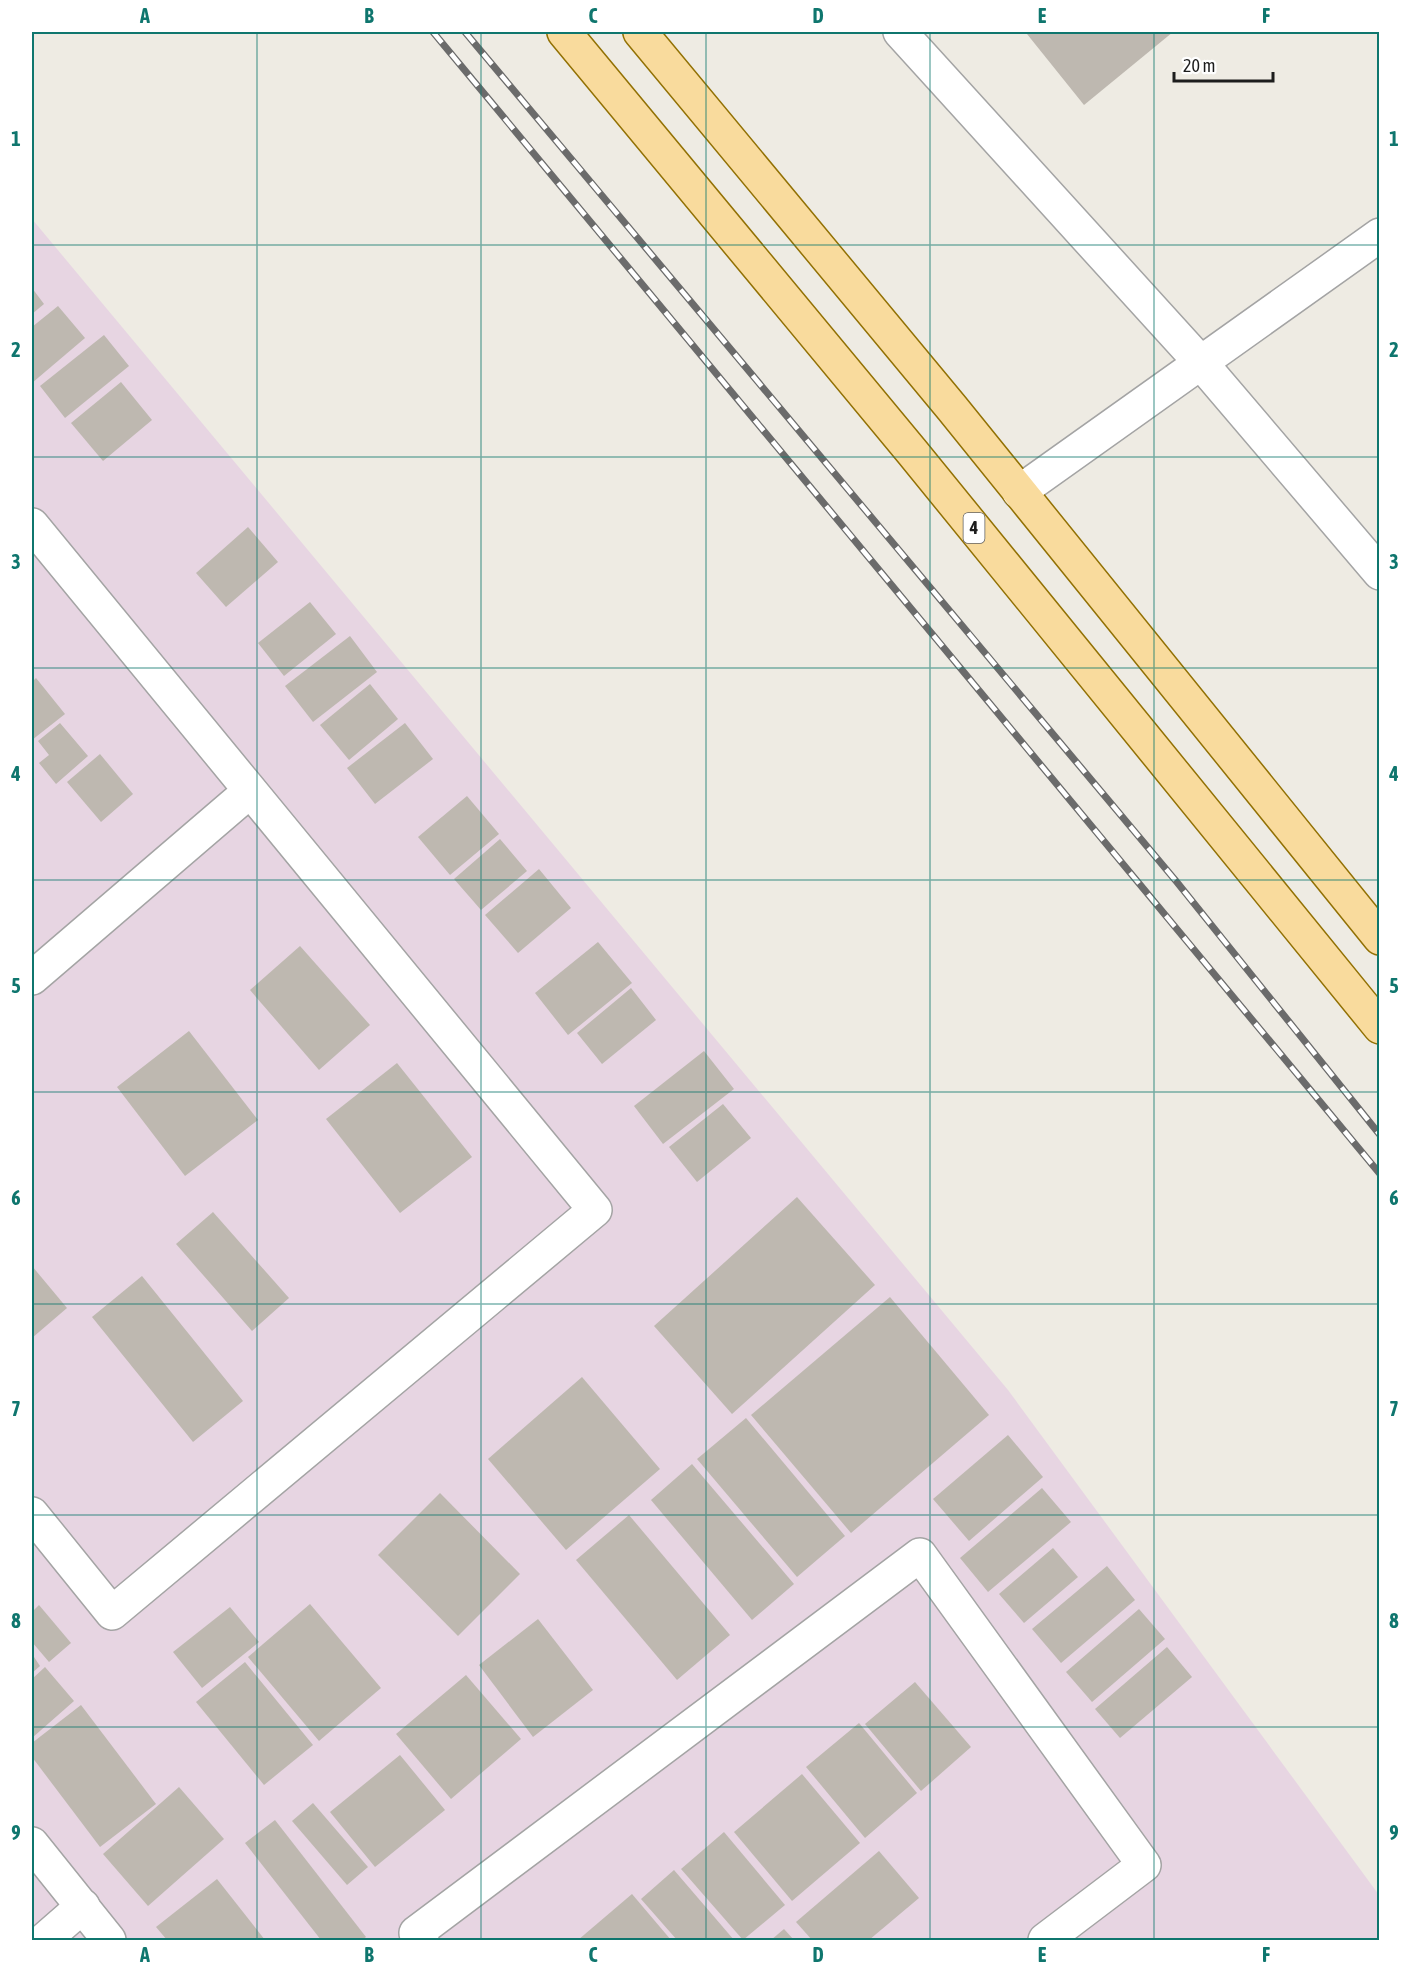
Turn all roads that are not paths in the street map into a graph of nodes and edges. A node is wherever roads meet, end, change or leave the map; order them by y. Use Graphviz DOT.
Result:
graph roads {
  1 [pos="564,32"];
  2 [pos="640,32"];
  3 [pos="900,32"];
  4 [pos="1380,236"];
  5 [pos="1201,363"];
  6 [pos="1019,492"];
  7 [pos="32,525"];
  8 [pos="1380,573"];
  9 [pos="250,791"];
  10 [pos="1380,938"];
  11 [pos="35,969"];
  12 [pos="1380,1027"];
  13 [pos="32,1514"];
  14 [pos="32,1844"];
  15 [pos="83,1906"];
  16 [pos="44,1941"];
  17 [pos="109,1941"];
  18 [pos="422,1941"];
  19 [pos="1045,1941"];
  1 -- 12 [label="main road, 4"];
  2 -- 6 [label="main road"];
  3 -- 5 [label="street"];
  4 -- 5 [label="street"];
  5 -- 6 [label="street"];
  5 -- 8 [label="street"];
  6 -- 10 [label="main road"];
  7 -- 9 [label="street"];
  9 -- 11 [label="street"];
  9 -- 13 [label="street"];
  14 -- 15 [label="street"];
  15 -- 16 [label="street"];
  15 -- 17 [label="street"];
  18 -- 19 [label="street"];
}
